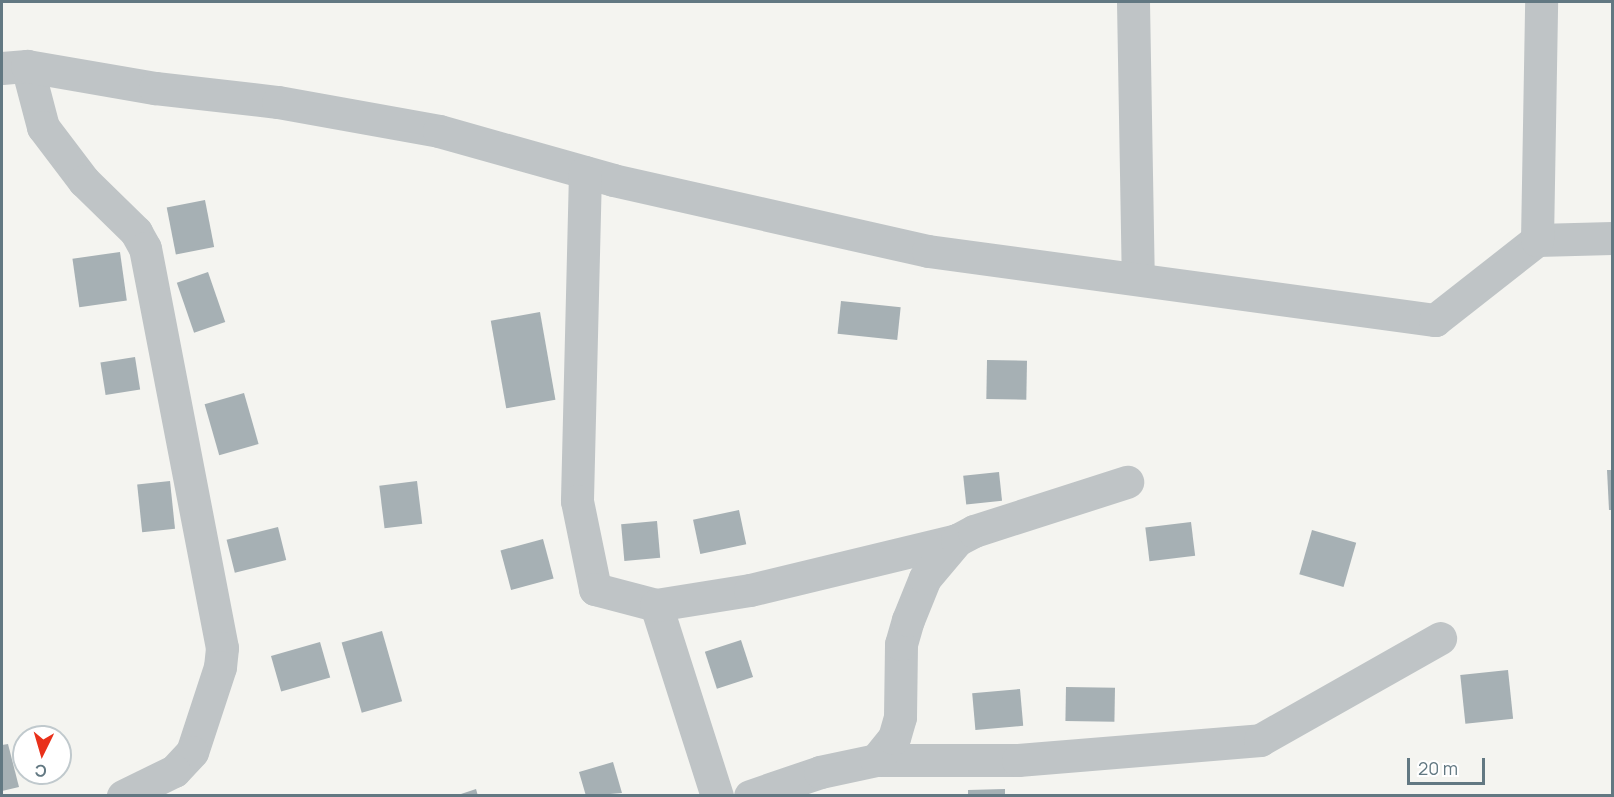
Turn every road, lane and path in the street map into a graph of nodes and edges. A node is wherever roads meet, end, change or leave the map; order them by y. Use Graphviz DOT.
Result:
graph roads {
  1 [pos="1133,2"];
  2 [pos="1541,2"];
  3 [pos="14,67"];
  4 [pos="585,172"];
  5 [pos="1612,237"];
  6 [pos="1537,240"];
  7 [pos="1138,279"];
  8 [pos="1127,483"];
  9 [pos="957,540"];
  10 [pos="656,605"];
  11 [pos="1440,638"];
  12 [pos="876,760"];
  13 [pos="123,795"];
  14 [pos="717,795"];
  15 [pos="750,795"];
  1 -- 7 [label="street"];
  2 -- 6 [label="street"];
  3 -- 4 [label="street"];
  3 -- 13 [label="street"];
  4 -- 7 [label="street"];
  4 -- 10 [label="street"];
  5 -- 6 [label="street"];
  6 -- 7 [label="street"];
  8 -- 9 [label="street"];
  9 -- 10 [label="street"];
  9 -- 12 [label="street"];
  10 -- 14 [label="street"];
  11 -- 12 [label="street"];
  12 -- 15 [label="street"];
}
